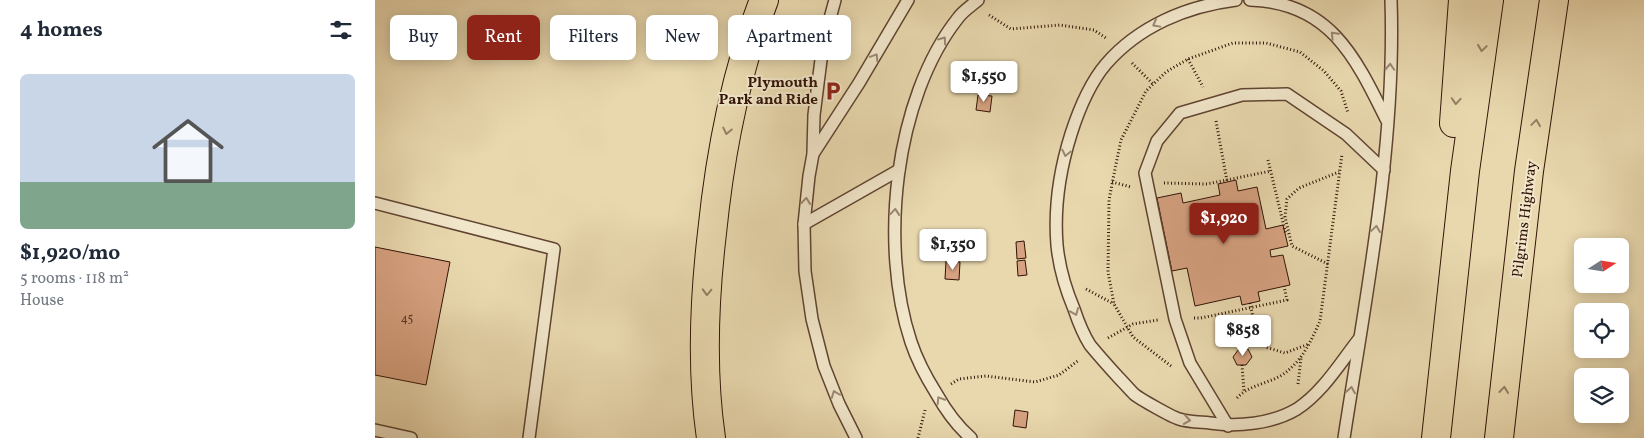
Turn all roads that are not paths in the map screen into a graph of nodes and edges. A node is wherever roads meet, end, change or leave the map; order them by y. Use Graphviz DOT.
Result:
graph roads {
  1 [pos="764,0"];
  2 [pos="835,0"];
  3 [pos="908,0"];
  4 [pos="1236,0"];
  5 [pos="1250,0"];
  6 [pos="1391,0"];
  7 [pos="1463,0"];
  8 [pos="1489,0"];
  9 [pos="1554,0"];
  10 [pos="976,2"];
  11 [pos="1387,120"];
  12 [pos="813,154"];
  13 [pos="899,170"];
  14 [pos="1384,170"];
  15 [pos="375,203"];
  16 [pos="804,224"];
  17 [pos="1359,339"];
  18 [pos="1440,392"];
  19 [pos="1228,426"];
  20 [pos="375,430"];
  21 [pos="411,438"];
  22 [pos="529,438"];
  23 [pos="711,438"];
  24 [pos="855,438"];
  25 [pos="971,438"];
  26 [pos="1344,438"];
  27 [pos="1436,438"];
  28 [pos="1499,438"];
  1 -- 23 [label="highway, one-way"];
  2 -- 12 [label="lane"];
  12 -- 3 [label="lane, one-way"];
  4 -- 19 [label="lane, one-way"];
  11 -- 5 [label="lane, one-way"];
  11 -- 6 [label="lane, one-way"];
  7 -- 18 [label="highway, one-way"];
  8 -- 18 [label="highway, one-way"];
  28 -- 9 [label="highway, Pilgrims Highway, one-way"];
  13 -- 10 [label="lane, one-way"];
  11 -- 14 [label="lane"];
  16 -- 12 [label="lane, one-way"];
  13 -- 16 [label="lane"];
  25 -- 13 [label="lane, one-way"];
  17 -- 14 [label="lane, one-way"];
  14 -- 19 [label="lane"];
  15 -- 22 [label="lane"];
  24 -- 16 [label="lane, one-way"];
  17 -- 19 [label="lane"];
  26 -- 17 [label="lane, one-way"];
  18 -- 27 [label="highway"];
  20 -- 21 [label="lane"];
}
